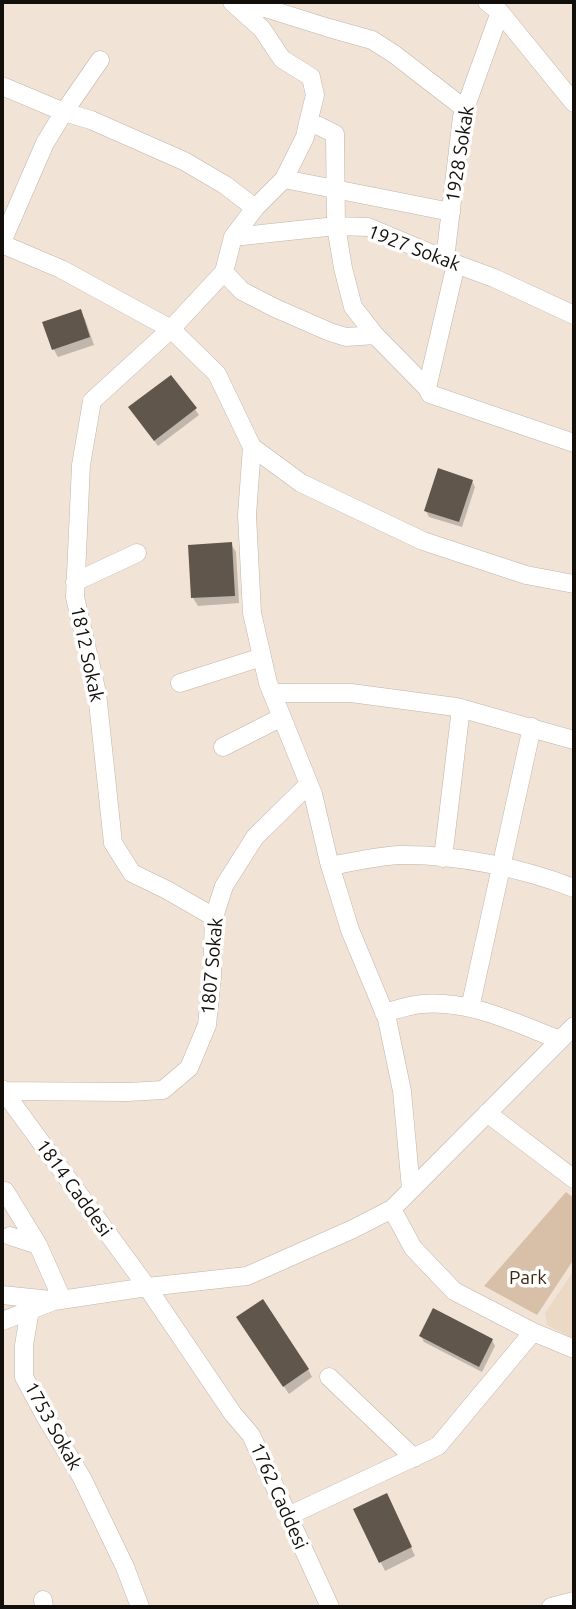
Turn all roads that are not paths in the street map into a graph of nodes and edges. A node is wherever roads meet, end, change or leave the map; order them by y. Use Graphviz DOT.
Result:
graph roads {
  1 [pos="237,6"];
  2 [pos="493,7"];
  3 [pos="100,60"];
  4 [pos="2,86"];
  5 [pos="574,103"];
  6 [pos="465,109"];
  7 [pos="64,112"];
  8 [pos="308,123"];
  9 [pos="284,179"];
  10 [pos="334,189"];
  11 [pos="255,208"];
  12 [pos="451,212"];
  13 [pos="336,226"];
  14 [pos="233,237"];
  15 [pos="2,243"];
  16 [pos="451,261"];
  17 [pos="223,272"];
  18 [pos="574,315"];
  19 [pos="171,329"];
  20 [pos="375,335"];
  21 [pos="427,388"];
  22 [pos="574,443"];
  23 [pos="251,447"];
  24 [pos="137,553"];
  25 [pos="75,582"];
  26 [pos="574,584"];
  27 [pos="262,657"];
  28 [pos="180,683"];
  29 [pos="272,693"];
  30 [pos="461,708"];
  31 [pos="282,717"];
  32 [pos="532,727"];
  33 [pos="574,740"];
  34 [pos="223,747"];
  35 [pos="309,784"];
  36 [pos="443,858"];
  37 [pos="330,866"];
  38 [pos="501,867"];
  39 [pos="574,888"];
  40 [pos="214,917"];
  41 [pos="470,1008"];
  42 [pos="384,1013"];
  43 [pos="574,1026"];
  44 [pos="560,1040"];
  45 [pos="2,1090"];
  46 [pos="486,1113"];
  47 [pos="574,1179"];
  48 [pos="411,1189"];
  49 [pos="5,1191"];
  50 [pos="392,1209"];
  51 [pos="10,1236"];
  52 [pos="38,1245"];
  53 [pos="147,1287"];
  54 [pos="2,1295"];
  55 [pos="58,1300"];
  56 [pos="30,1310"];
  57 [pos="2,1321"];
  58 [pos="533,1332"];
  59 [pos="574,1349"];
  60 [pos="329,1377"];
  61 [pos="414,1458"];
  62 [pos="288,1516"];
  63 [pos="574,1601"];
  64 [pos="141,1607"];
  65 [pos="330,1607"];
  66 [pos="551,1607"];
  1 -- 6 [label="street"];
  1 -- 8 [label="street"];
  2 -- 5 [label="street"];
  2 -- 6 [label="street, 1928 Sokak"];
  3 -- 7 [label="street"];
  4 -- 7 [label="street"];
  6 -- 12 [label="street, 1928 Sokak"];
  7 -- 11 [label="street"];
  7 -- 15 [label="street"];
  8 -- 9 [label="street"];
  8 -- 10 [label="street"];
  9 -- 10 [label="street"];
  9 -- 11 [label="street"];
  10 -- 12 [label="street"];
  10 -- 13 [label="street"];
  11 -- 14 [label="street"];
  12 -- 16 [label="street, 1928 Sokak"];
  13 -- 14 [label="street, 1927 Sokak"];
  13 -- 16 [label="street, 1927 Sokak"];
  13 -- 20 [label="street"];
  14 -- 17 [label="street"];
  15 -- 19 [label="street"];
  16 -- 18 [label="street, 1927 Sokak"];
  16 -- 21 [label="street, 1928 Sokak"];
  17 -- 19 [label="street"];
  17 -- 20 [label="street"];
  19 -- 23 [label="street"];
  19 -- 25 [label="street, 1812 Sokak"];
  20 -- 21 [label="street"];
  21 -- 22 [label="street"];
  23 -- 26 [label="street"];
  23 -- 27 [label="street"];
  24 -- 25 [label="street"];
  25 -- 40 [label="street, 1812 Sokak"];
  27 -- 28 [label="street"];
  27 -- 29 [label="street"];
  29 -- 30 [label="street"];
  29 -- 31 [label="street"];
  30 -- 32 [label="street"];
  30 -- 36 [label="street"];
  31 -- 34 [label="street"];
  31 -- 35 [label="street"];
  32 -- 33 [label="street"];
  32 -- 38 [label="street"];
  35 -- 37 [label="street"];
  35 -- 40 [label="street, 1807 Sokak"];
  36 -- 37 [label="street"];
  36 -- 38 [label="street"];
  37 -- 42 [label="street"];
  38 -- 39 [label="street"];
  38 -- 41 [label="street"];
  40 -- 45 [label="street, 1807 Sokak"];
  41 -- 42 [label="street"];
  41 -- 44 [label="street"];
  42 -- 48 [label="street"];
  43 -- 44 [label="street"];
  44 -- 46 [label="street"];
  45 -- 53 [label="street, 1814 Caddesi"];
  46 -- 47 [label="street"];
  46 -- 48 [label="street"];
  48 -- 50 [label="street"];
  49 -- 52 [label="street"];
  50 -- 53 [label="street"];
  50 -- 58 [label="street"];
  51 -- 52 [label="street"];
  52 -- 55 [label="street"];
  53 -- 55 [label="street"];
  53 -- 62 [label="street, 1762 Caddesi"];
  54 -- 55 [label="street"];
  55 -- 56 [label="street"];
  56 -- 57 [label="street"];
  56 -- 64 [label="street, 1753 Sokak"];
  58 -- 59 [label="street"];
  58 -- 61 [label="street"];
  60 -- 61 [label="street"];
  61 -- 62 [label="street"];
  62 -- 65 [label="street, 1762 Caddesi"];
  63 -- 66 [label="street"];
}
